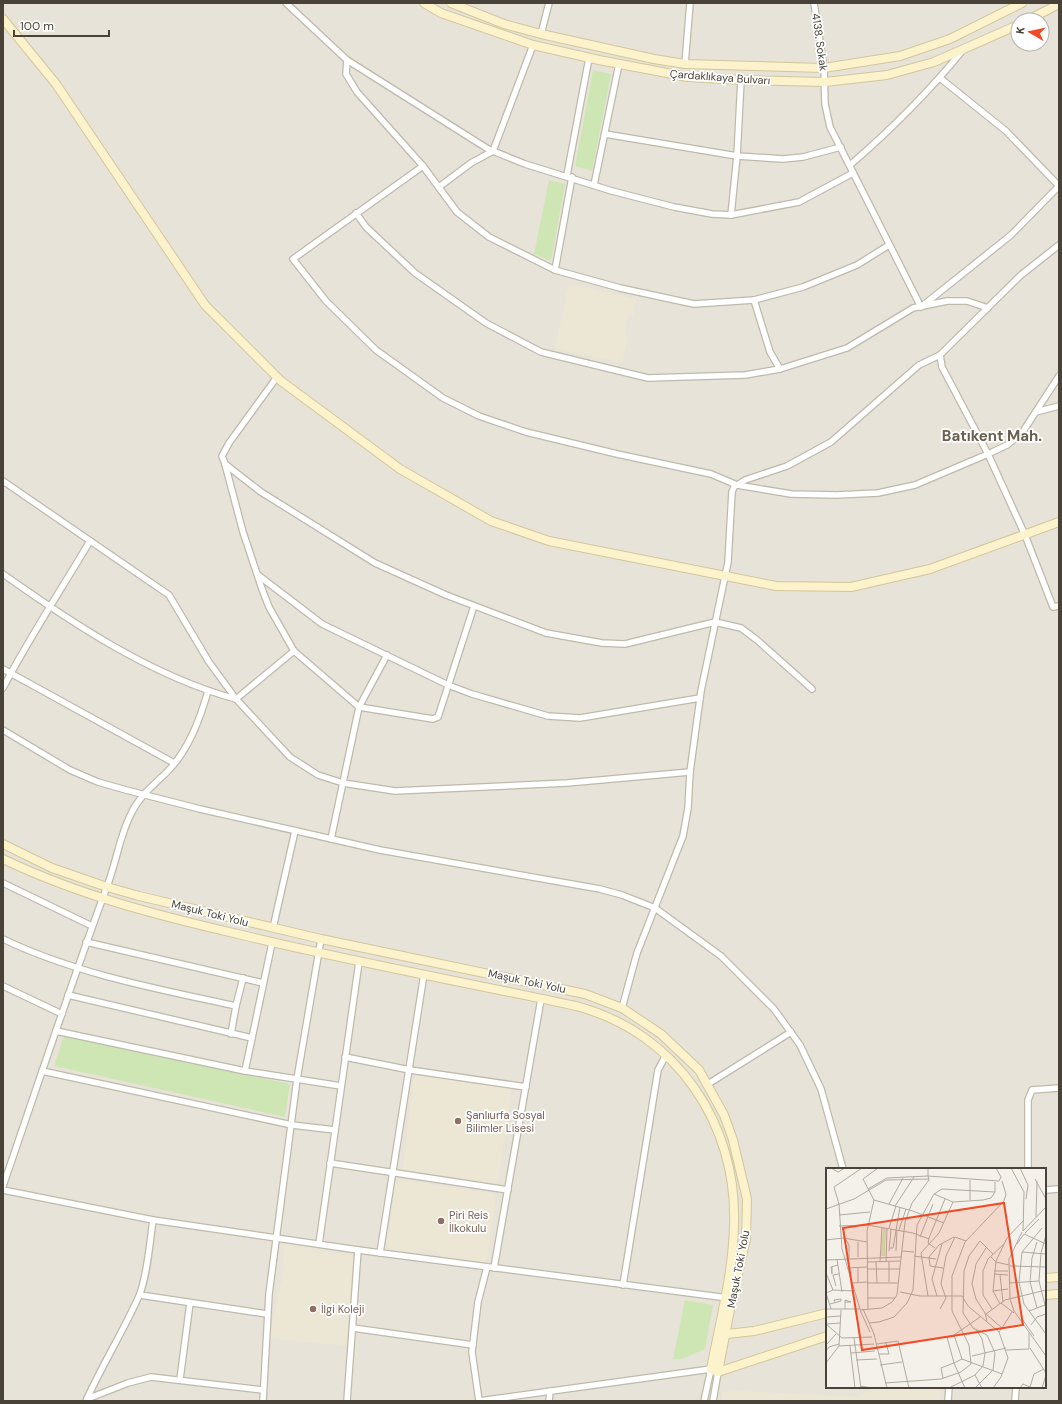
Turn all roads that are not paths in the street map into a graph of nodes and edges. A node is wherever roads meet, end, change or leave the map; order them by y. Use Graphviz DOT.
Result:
graph roads {
  1 [pos="286,3"];
  2 [pos="424,3"];
  3 [pos="451,3"];
  4 [pos="548,3"];
  5 [pos="690,3"];
  6 [pos="814,3"];
  7 [pos="1022,3"];
  8 [pos="1059,4"];
  9 [pos="1044,12"];
  10 [pos="3,19"];
  11 [pos="1010,28"];
  12 [pos="541,34"];
  13 [pos="533,45"];
  14 [pos="964,49"];
  15 [pos="589,58"];
  16 [pos="347,60"];
  17 [pos="619,64"];
  18 [pos="685,64"];
  19 [pos="824,68"];
  20 [pos="940,78"];
  21 [pos="741,80"];
  22 [pos="825,82"];
  23 [pos="605,134"];
  24 [pos="841,147"];
  25 [pos="493,151"];
  26 [pos="737,156"];
  27 [pos="850,165"];
  28 [pos="423,166"];
  29 [pos="853,173"];
  30 [pos="569,176"];
  31 [pos="594,185"];
  32 [pos="1059,186"];
  33 [pos="439,187"];
  34 [pos="356,213"];
  35 [pos="730,215"];
  36 [pos="889,245"];
  37 [pos="1059,245"];
  38 [pos="555,270"];
  39 [pos="754,300"];
  40 [pos="921,307"];
  41 [pos="988,308"];
  42 [pos="940,355"];
  43 [pos="780,369"];
  44 [pos="1059,376"];
  45 [pos="277,377"];
  46 [pos="1059,406"];
  47 [pos="1036,412"];
  48 [pos="988,454"];
  49 [pos="224,464"];
  50 [pos="3,481"];
  51 [pos="737,485"];
  52 [pos="1059,522"];
  53 [pos="1025,535"];
  54 [pos="90,541"];
  55 [pos="3,574"];
  56 [pos="258,575"];
  57 [pos="725,576"];
  58 [pos="474,606"];
  59 [pos="1059,606"];
  60 [pos="51,608"];
  61 [pos="716,622"];
  62 [pos="294,651"];
  63 [pos="387,655"];
  64 [pos="3,669"];
  65 [pos="10,674"];
  66 [pos="448,685"];
  67 [pos="3,688"];
  68 [pos="812,689"];
  69 [pos="208,690"];
  70 [pos="700,698"];
  71 [pos="236,699"];
  72 [pos="359,707"];
  73 [pos="3,730"];
  74 [pos="174,763"];
  75 [pos="690,772"];
  76 [pos="343,783"];
  77 [pos="143,794"];
  78 [pos="295,831"];
  79 [pos="331,839"];
  80 [pos="3,844"];
  81 [pos="3,859"];
  82 [pos="3,883"];
  83 [pos="107,888"];
  84 [pos="103,899"];
  85 [pos="655,908"];
  86 [pos="92,926"];
  87 [pos="274,928"];
  88 [pos="3,938"];
  89 [pos="321,939"];
  90 [pos="86,942"];
  91 [pos="272,943"];
  92 [pos="319,953"];
  93 [pos="359,962"];
  94 [pos="77,968"];
  95 [pos="424,974"];
  96 [pos="243,978"];
  97 [pos="263,983"];
  98 [pos="3,986"];
  99 [pos="68,995"];
  100 [pos="541,998"];
  101 [pos="236,1006"];
  102 [pos="622,1008"];
  103 [pos="62,1014"];
  104 [pos="56,1031"];
  105 [pos="791,1032"];
  106 [pos="231,1034"];
  107 [pos="252,1038"];
  108 [pos="666,1054"];
  109 [pos="345,1057"];
  110 [pos="410,1070"];
  111 [pos="42,1071"];
  112 [pos="245,1071"];
  113 [pos="297,1079"];
  114 [pos="708,1084"];
  115 [pos="341,1086"];
  116 [pos="526,1087"];
  117 [pos="1059,1088"];
  118 [pos="292,1125"];
  119 [pos="335,1130"];
  120 [pos="330,1163"];
  121 [pos="843,1168"];
  122 [pos="1028,1168"];
  123 [pos="393,1172"];
  124 [pos="3,1186"];
  125 [pos="1059,1189"];
  126 [pos="3,1190"];
  127 [pos="508,1190"];
  128 [pos="1046,1190"];
  129 [pos="153,1220"];
  130 [pos="277,1238"];
  131 [pos="319,1244"];
  132 [pos="358,1250"];
  133 [pos="380,1253"];
  134 [pos="488,1267"];
  135 [pos="494,1268"];
  136 [pos="1059,1277"];
  137 [pos="1046,1278"];
  138 [pos="623,1285"];
  139 [pos="1059,1294"];
  140 [pos="140,1295"];
  141 [pos="1046,1296"];
  142 [pos="728,1298"];
  143 [pos="190,1302"];
  144 [pos="826,1313"];
  145 [pos="267,1314"];
  146 [pos="352,1328"];
  147 [pos="727,1334"];
  148 [pos="826,1336"];
  149 [pos="716,1340"];
  150 [pos="473,1345"];
  151 [pos="715,1370"];
  152 [pos="180,1379"];
  153 [pos="949,1388"];
  154 [pos="1016,1388"];
  155 [pos="263,1390"];
  156 [pos="550,1391"];
  157 [pos="87,1400"];
  158 [pos="263,1401"];
  159 [pos="347,1401"];
  160 [pos="479,1401"];
  161 [pos="549,1401"];
  162 [pos="704,1401"];
  163 [pos="713,1401"];
  164 [pos="948,1401"];
  165 [pos="1014,1401"];
  1 -- 16 [label="street"];
  2 -- 13 [label="main road, Çardaklıkaya Bulvarı"];
  3 -- 12 [label="main road, Çardaklıkaya Bulvarı"];
  4 -- 12 [label="street"];
  5 -- 18 [label="street"];
  6 -- 19 [label="street, 4138. Sokak"];
  7 -- 19 [label="main road, Çardaklıkaya Bulvarı"];
  8 -- 9 [label="main road"];
  10 -- 45 [label="main road"];
  11 -- 14 [label="main road, Çardaklıkaya Bulvarı"];
  12 -- 18 [label="main road, Çardaklıkaya Bulvarı"];
  13 -- 15 [label="main road, Çardaklıkaya Bulvarı"];
  13 -- 25 [label="street"];
  14 -- 20 [label="street"];
  14 -- 22 [label="main road, Çardaklıkaya Bulvarı"];
  15 -- 17 [label="main road, Çardaklıkaya Bulvarı"];
  15 -- 30 [label="street"];
  16 -- 25 [label="street"];
  16 -- 28 [label="street"];
  17 -- 21 [label="main road, Çardaklıkaya Bulvarı"];
  17 -- 23 [label="street"];
  18 -- 19 [label="main road, Çardaklıkaya Bulvarı"];
  19 -- 22 [label="street, 4138. Sokak"];
  20 -- 27 [label="street"];
  20 -- 32 [label="street"];
  21 -- 22 [label="main road, Çardaklıkaya Bulvarı"];
  21 -- 26 [label="street"];
  22 -- 24 [label="street, 4138. Sokak"];
  23 -- 26 [label="street"];
  23 -- 31 [label="street"];
  24 -- 26 [label="street"];
  24 -- 27 [label="street, 4138. Sokak"];
  25 -- 30 [label="street"];
  25 -- 33 [label="street"];
  26 -- 35 [label="street"];
  27 -- 29 [label="street, 4138. Sokak"];
  28 -- 33 [label="street"];
  28 -- 34 [label="street"];
  29 -- 35 [label="street"];
  29 -- 36 [label="street, 4138. Sokak"];
  30 -- 31 [label="street"];
  30 -- 38 [label="street"];
  31 -- 35 [label="street"];
  32 -- 40 [label="street"];
  33 -- 38 [label="street"];
  34 -- 43 [label="street"];
  34 -- 51 [label="street"];
  36 -- 39 [label="street"];
  36 -- 40 [label="street, 4138. Sokak"];
  37 -- 41 [label="street"];
  38 -- 39 [label="street"];
  39 -- 43 [label="street"];
  40 -- 41 [label="street"];
  40 -- 43 [label="street"];
  41 -- 42 [label="street"];
  42 -- 48 [label="street"];
  42 -- 51 [label="street"];
  44 -- 47 [label="street"];
  45 -- 49 [label="street"];
  45 -- 57 [label="main road"];
  46 -- 47 [label="street"];
  47 -- 48 [label="street"];
  48 -- 51 [label="street"];
  48 -- 53 [label="street"];
  49 -- 56 [label="street"];
  49 -- 58 [label="street"];
  50 -- 54 [label="street"];
  51 -- 57 [label="street"];
  52 -- 53 [label="main road"];
  53 -- 57 [label="main road"];
  53 -- 59 [label="street"];
  54 -- 60 [label="street"];
  54 -- 71 [label="street"];
  55 -- 60 [label="street"];
  56 -- 62 [label="street"];
  56 -- 63 [label="street"];
  57 -- 61 [label="street"];
  58 -- 61 [label="street"];
  58 -- 66 [label="street"];
  60 -- 65 [label="street"];
  60 -- 69 [label="street"];
  61 -- 68 [label="street"];
  61 -- 70 [label="street"];
  62 -- 71 [label="street"];
  62 -- 72 [label="street"];
  63 -- 66 [label="street"];
  63 -- 72 [label="street"];
  64 -- 65 [label="street"];
  65 -- 67 [label="street"];
  65 -- 74 [label="street"];
  66 -- 70 [label="street"];
  66 -- 72 [label="street"];
  69 -- 71 [label="street"];
  69 -- 74 [label="street"];
  70 -- 75 [label="street"];
  71 -- 76 [label="street"];
  72 -- 76 [label="street"];
  73 -- 77 [label="street"];
  74 -- 77 [label="street"];
  75 -- 76 [label="street"];
  75 -- 85 [label="street"];
  76 -- 79 [label="street"];
  77 -- 78 [label="street"];
  77 -- 83 [label="street"];
  78 -- 79 [label="street"];
  78 -- 87 [label="street"];
  79 -- 85 [label="street"];
  80 -- 83 [label="main road, Maşuk Toki Yolu"];
  81 -- 84 [label="main road"];
  82 -- 86 [label="street"];
  83 -- 84 [label="street"];
  83 -- 87 [label="main road, Maşuk Toki Yolu"];
  84 -- 86 [label="street"];
  84 -- 91 [label="main road"];
  85 -- 102 [label="street"];
  85 -- 105 [label="street"];
  86 -- 90 [label="street"];
  87 -- 89 [label="main road, Maşuk Toki Yolu"];
  88 -- 94 [label="street"];
  89 -- 92 [label="street"];
  89 -- 102 [label="main road, Maşuk Toki Yolu"];
  90 -- 94 [label="street"];
  90 -- 96 [label="street"];
  91 -- 92 [label="main road"];
  91 -- 97 [label="street"];
  92 -- 93 [label="main road"];
  92 -- 113 [label="street"];
  93 -- 95 [label="main road"];
  93 -- 109 [label="street"];
  94 -- 99 [label="street"];
  94 -- 101 [label="street"];
  95 -- 100 [label="main road"];
  95 -- 110 [label="street"];
  96 -- 97 [label="street"];
  96 -- 101 [label="street"];
  97 -- 107 [label="street"];
  98 -- 103 [label="street"];
  99 -- 103 [label="street"];
  99 -- 106 [label="street"];
  100 -- 108 [label="main road"];
  100 -- 116 [label="street"];
  101 -- 106 [label="street"];
  102 -- 114 [label="main road, Maşuk Toki Yolu"];
  103 -- 104 [label="street"];
  104 -- 111 [label="street"];
  104 -- 112 [label="street"];
  105 -- 114 [label="street"];
  105 -- 121 [label="street"];
  106 -- 107 [label="street"];
  107 -- 112 [label="street"];
  108 -- 138 [label="street"];
  108 -- 142 [label="main road"];
  109 -- 110 [label="street"];
  109 -- 115 [label="street"];
  110 -- 116 [label="street"];
  110 -- 123 [label="street"];
  111 -- 118 [label="street"];
  111 -- 124 [label="street"];
  112 -- 113 [label="street"];
  113 -- 115 [label="street"];
  113 -- 118 [label="street"];
  114 -- 142 [label="main road, Maşuk Toki Yolu"];
  115 -- 119 [label="street"];
  116 -- 127 [label="street"];
  117 -- 122 [label="street"];
  118 -- 119 [label="street"];
  118 -- 130 [label="street"];
  119 -- 120 [label="street"];
  120 -- 123 [label="street"];
  120 -- 131 [label="street"];
  123 -- 127 [label="street"];
  123 -- 133 [label="street"];
  125 -- 128 [label="street"];
  126 -- 129 [label="street"];
  127 -- 135 [label="street"];
  129 -- 130 [label="street"];
  129 -- 140 [label="street"];
  130 -- 131 [label="street"];
  130 -- 145 [label="street"];
  131 -- 132 [label="street"];
  132 -- 133 [label="street"];
  132 -- 146 [label="street"];
  133 -- 134 [label="street"];
  134 -- 135 [label="street"];
  134 -- 150 [label="street"];
  135 -- 138 [label="street"];
  136 -- 137 [label="main road"];
  138 -- 142 [label="street"];
  139 -- 141 [label="main road"];
  140 -- 143 [label="street"];
  140 -- 157 [label="street"];
  142 -- 147 [label="main road, Maşuk Toki Yolu"];
  142 -- 149 [label="main road"];
  143 -- 145 [label="street"];
  143 -- 152 [label="street"];
  144 -- 147 [label="main road"];
  145 -- 155 [label="street"];
  146 -- 150 [label="street"];
  146 -- 159 [label="street"];
  147 -- 149 [label="main road"];
  147 -- 151 [label="main road, Maşuk Toki Yolu"];
  148 -- 151 [label="main road"];
  149 -- 151 [label="main road"];
  150 -- 160 [label="street"];
  151 -- 156 [label="street"];
  151 -- 162 [label="street, Maşuk Toki Yolu"];
  151 -- 163 [label="street, Maşuk Toki Yolu"];
  152 -- 155 [label="street"];
  152 -- 157 [label="street"];
  153 -- 164 [label="street"];
  154 -- 165 [label="street"];
  155 -- 158 [label="street"];
  156 -- 160 [label="street"];
  156 -- 161 [label="street"];
}
